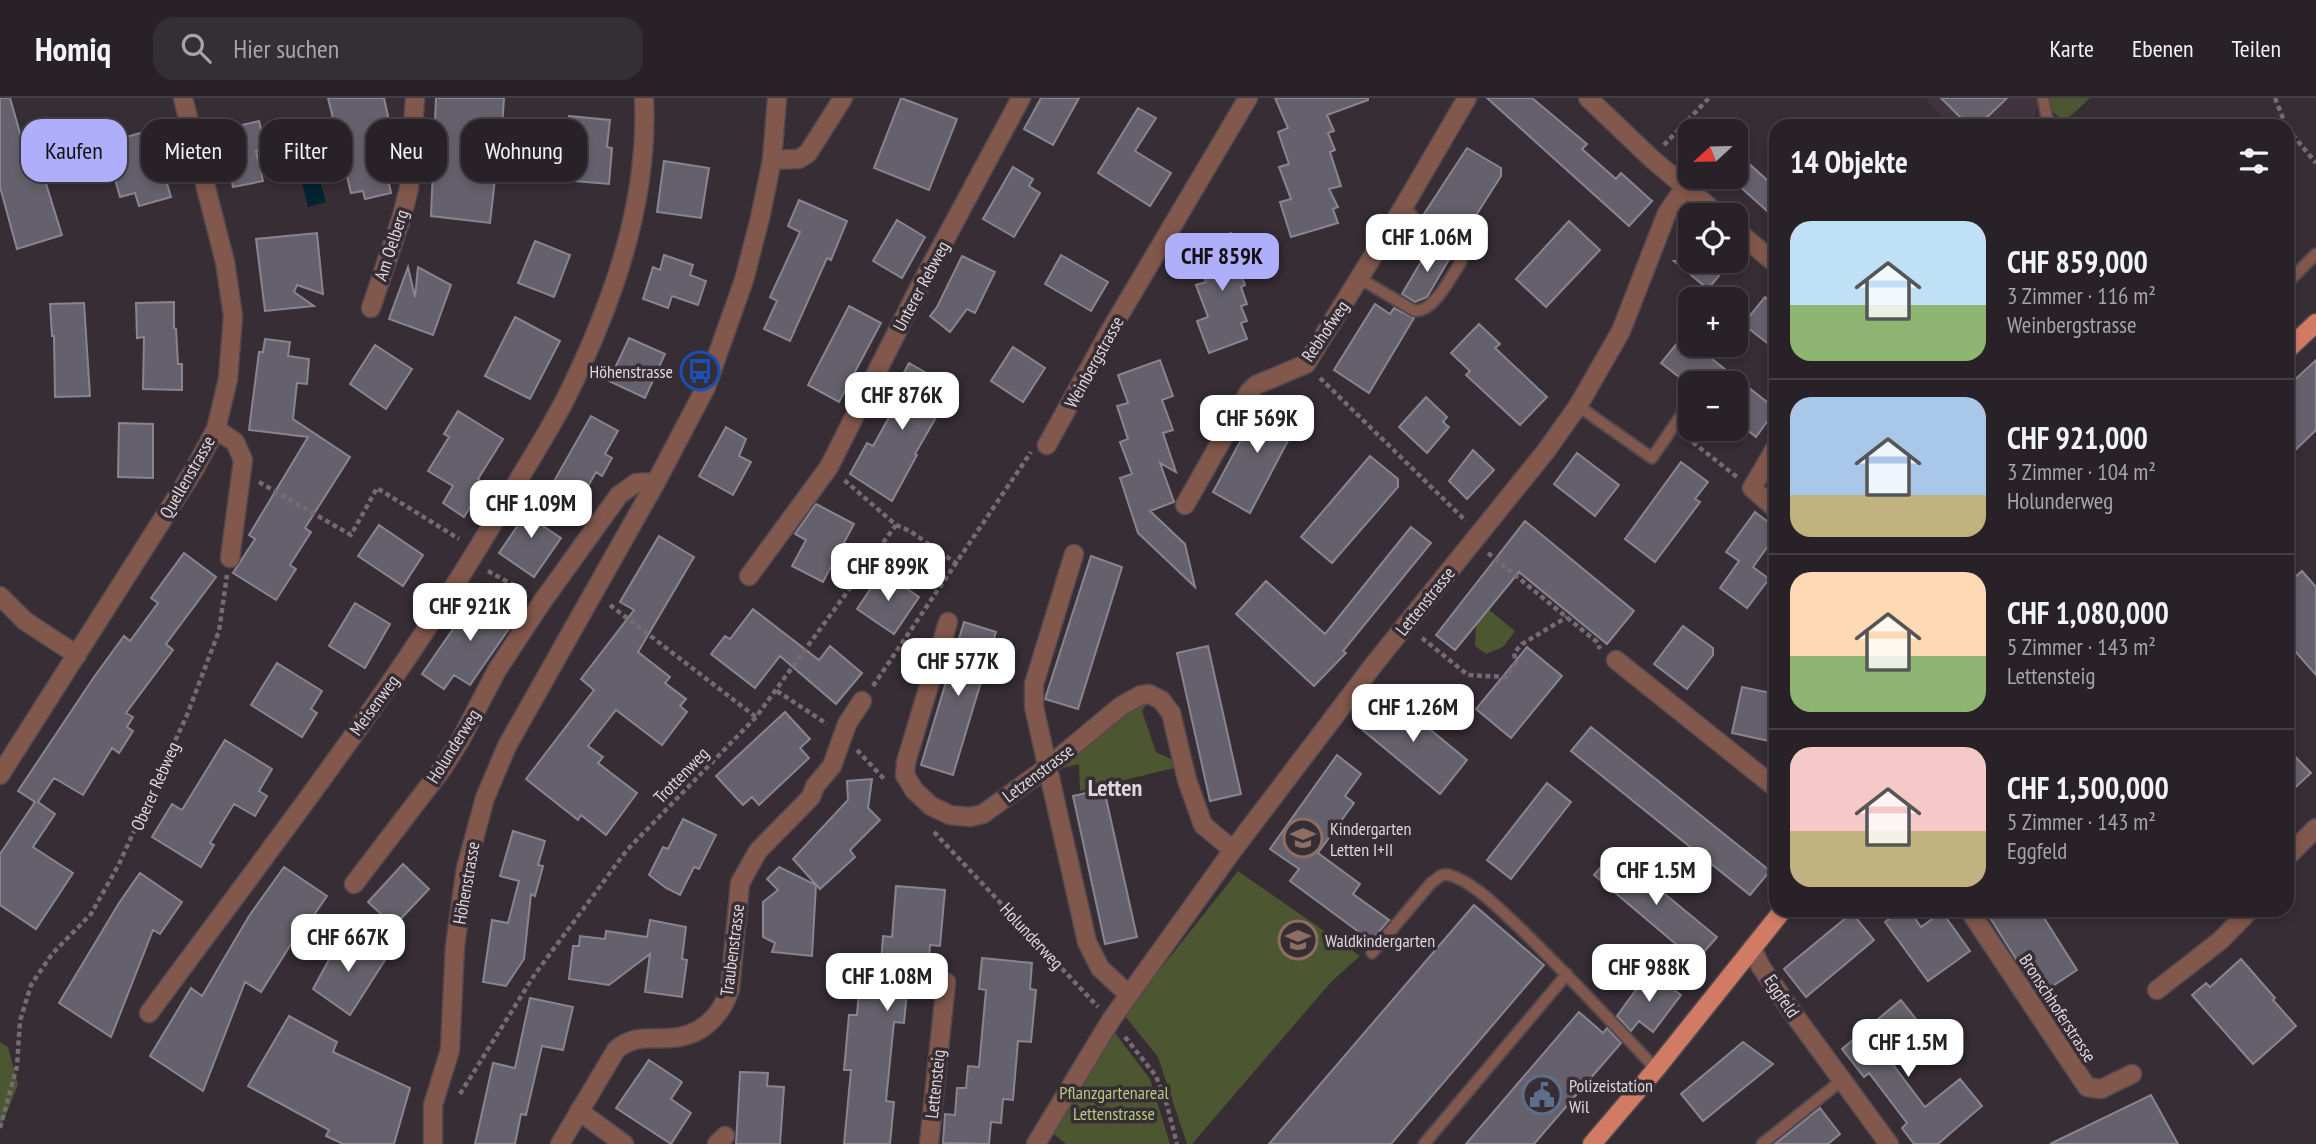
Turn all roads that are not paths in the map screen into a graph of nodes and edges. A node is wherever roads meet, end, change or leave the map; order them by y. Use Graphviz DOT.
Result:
graph roads {
  1 [pos="183,98"];
  2 [pos="415,98"];
  3 [pos="644,98"];
  4 [pos="777,98"];
  5 [pos="843,98"];
  6 [pos="1021,98"];
  7 [pos="1248,98"];
  8 [pos="1467,98"];
  9 [pos="1588,98"];
  10 [pos="2043,98"];
  11 [pos="2048,119"];
  12 [pos="772,160"];
  13 [pos="1678,181"];
  14 [pos="1684,189"];
  15 [pos="1687,189"];
  16 [pos="1704,203"];
  17 [pos="1405,206"];
  18 [pos="1748,240"];
  19 [pos="2316,254"];
  20 [pos="1769,258"];
  21 [pos="2294,276"];
  22 [pos="1359,278"];
  23 [pos="371,308"];
  24 [pos="2316,323"];
  25 [pos="2294,338"];
  26 [pos="1577,406"];
  27 [pos="1678,420"];
  28 [pos="215,429"];
  29 [pos="1048,445"];
  30 [pos="1769,459"];
  31 [pos="656,482"];
  32 [pos="1769,503"];
  33 [pos="1185,505"];
  34 [pos="1074,554"];
  35 [pos="230,558"];
  36 [pos="749,576"];
  37 [pos="0,596"];
  38 [pos="948,622"];
  39 [pos="77,655"];
  40 [pos="1616,660"];
  41 [pos="862,701"];
  42 [pos="1049,766"];
  43 [pos="0,775"];
  44 [pos="1769,782"];
  45 [pos="2316,828"];
  46 [pos="1233,850"];
  47 [pos="2294,850"];
  48 [pos="354,884"];
  49 [pos="1777,917"];
  50 [pos="1974,917"];
  51 [pos="2243,917"];
  52 [pos="1752,948"];
  53 [pos="1372,953"];
  54 [pos="1567,974"];
  55 [pos="946,982"];
  56 [pos="2157,990"];
  57 [pos="1129,995"];
  58 [pos="149,1013"];
  59 [pos="1656,1069"];
  60 [pos="2133,1074"];
  61 [pos="1841,1081"];
  62 [pos="579,1111"];
  63 [pos="433,1144"];
  64 [pos="559,1144"];
  65 [pos="624,1144"];
  66 [pos="929,1144"];
  67 [pos="1036,1144"];
  68 [pos="1424,1144"];
  69 [pos="1592,1144"];
  70 [pos="1762,1144"];
  71 [pos="1889,1144"];
  1 -- 28 [label="street, Quellenstrasse"];
  2 -- 23 [label="street, Am Oelberg"];
  3 -- 58 [label="street, Meisenweg"];
  4 -- 12 [label="street, Höhenstrasse"];
  5 -- 12 [label="street"];
  6 -- 36 [label="street, Unterer Rebweg"];
  7 -- 29 [label="street, Weinbergstrasse"];
  8 -- 17 [label="street, Rebhofweg"];
  9 -- 13 [label="street"];
  10 -- 11 [label="lane"];
  12 -- 31 [label="street, Höhenstrasse"];
  14 -- 26 [label="street, Lettenstrasse"];
  15 -- 16 [label="street"];
  17 -- 22 [label="street, Rebhofweg"];
  17 -- 22 [label="lane"];
  18 -- 20 [label="street"];
  19 -- 21 [label="lane"];
  22 -- 33 [label="street, Rebhofweg"];
  24 -- 25 [label="main road"];
  26 -- 27 [label="lane"];
  26 -- 46 [label="street, Lettenstrasse"];
  28 -- 35 [label="street"];
  28 -- 39 [label="street, Quellenstrasse"];
  30 -- 32 [label="street"];
  31 -- 48 [label="street, Holunderweg"];
  31 -- 63 [label="street, Höhenstrasse"];
  34 -- 42 [label="street"];
  37 -- 39 [label="street"];
  38 -- 42 [label="street, Letzenstrasse"];
  39 -- 43 [label="street, Quellenstrasse"];
  40 -- 44 [label="street"];
  41 -- 62 [label="street, Traubenstrasse"];
  42 -- 46 [label="street, Letzenstrasse"];
  42 -- 57 [label="street"];
  45 -- 47 [label="street"];
  46 -- 57 [label="street, Lettenstrasse"];
  49 -- 52 [label="main road"];
  50 -- 60 [label="street, Bronschhoferstrasse"];
  51 -- 56 [label="street"];
  52 -- 59 [label="main road"];
  52 -- 61 [label="street, Eggfeld"];
  53 -- 54 [label="lane"];
  54 -- 59 [label="lane"];
  54 -- 68 [label="lane"];
  55 -- 66 [label="street, Lettensteig"];
  57 -- 67 [label="street, Lettenstrasse"];
  59 -- 69 [label="main road"];
  61 -- 70 [label="lane"];
  61 -- 71 [label="street, Eggfeld"];
  62 -- 64 [label="street, Traubenstrasse"];
  62 -- 65 [label="street"];
}
